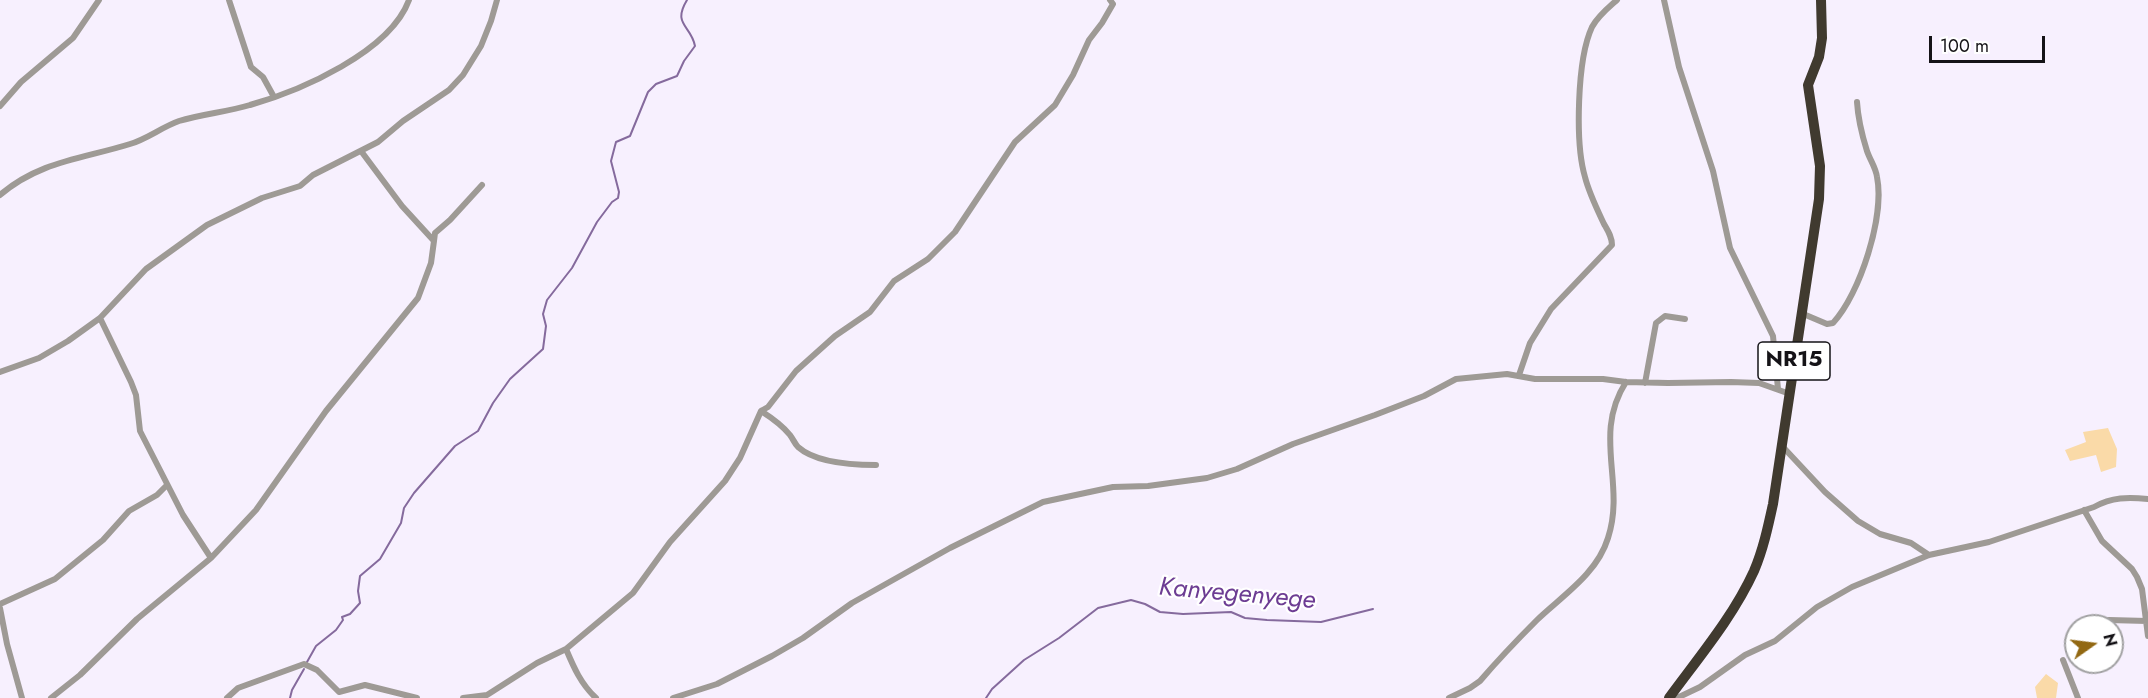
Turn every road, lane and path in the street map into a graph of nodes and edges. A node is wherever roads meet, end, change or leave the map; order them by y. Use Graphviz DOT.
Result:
graph roads {
  1 [pos="99,0"];
  2 [pos="229,0"];
  3 [pos="409,0"];
  4 [pos="496,0"];
  5 [pos="1110,0"];
  6 [pos="1617,0"];
  7 [pos="1664,0"];
  8 [pos="1821,0"];
  9 [pos="274,97"];
  10 [pos="1857,102"];
  11 [pos="0,106"];
  12 [pos="361,151"];
  13 [pos="482,185"];
  14 [pos="0,195"];
  15 [pos="434,241"];
  16 [pos="1801,313"];
  17 [pos="100,318"];
  18 [pos="1685,319"];
  19 [pos="0,372"];
  20 [pos="1519,375"];
  21 [pos="1626,382"];
  22 [pos="1645,383"];
  23 [pos="1778,389"];
  24 [pos="1790,394"];
  25 [pos="761,411"];
  26 [pos="1783,447"];
  27 [pos="876,465"];
  28 [pos="167,485"];
  29 [pos="2148,499"];
  30 [pos="2084,510"];
  31 [pos="1929,555"];
  32 [pos="211,558"];
  33 [pos="0,606"];
  34 [pos="2124,620"];
  35 [pos="2147,621"];
  36 [pos="2148,636"];
  37 [pos="566,649"];
  38 [pos="2063,660"];
  39 [pos="340,695"];
  40 [pos="22,698"];
  41 [pos="51,698"];
  42 [pos="227,698"];
  43 [pos="417,698"];
  44 [pos="463,698"];
  45 [pos="596,698"];
  46 [pos="674,698"];
  47 [pos="1449,698"];
  48 [pos="1670,698"];
  49 [pos="1677,698"];
  50 [pos="2078,698"];
  1 -- 11 [label="street"];
  2 -- 9 [label="street"];
  3 -- 9 [label="street"];
  4 -- 12 [label="street"];
  5 -- 25 [label="street"];
  6 -- 20 [label="street"];
  7 -- 23 [label="street"];
  8 -- 16 [label="highway, NR15"];
  9 -- 14 [label="street"];
  10 -- 16 [label="street"];
  12 -- 15 [label="street"];
  12 -- 17 [label="street"];
  13 -- 15 [label="street"];
  15 -- 32 [label="street"];
  16 -- 24 [label="highway, NR15"];
  17 -- 19 [label="street"];
  17 -- 28 [label="street"];
  18 -- 22 [label="street"];
  20 -- 21 [label="street"];
  20 -- 46 [label="street"];
  21 -- 22 [label="street"];
  21 -- 47 [label="street"];
  22 -- 23 [label="street"];
  23 -- 24 [label="street"];
  24 -- 26 [label="highway, NR15"];
  25 -- 27 [label="street"];
  25 -- 37 [label="street"];
  26 -- 31 [label="street"];
  26 -- 48 [label="highway, NR15"];
  28 -- 32 [label="street"];
  28 -- 33 [label="street"];
  29 -- 30 [label="street"];
  30 -- 31 [label="street"];
  30 -- 35 [label="street"];
  31 -- 49 [label="street"];
  32 -- 41 [label="street"];
  33 -- 40 [label="street"];
  34 -- 35 [label="street"];
  35 -- 36 [label="street"];
  37 -- 44 [label="street"];
  37 -- 45 [label="street"];
  38 -- 50 [label="street"];
  39 -- 42 [label="street"];
  39 -- 43 [label="street"];
}
